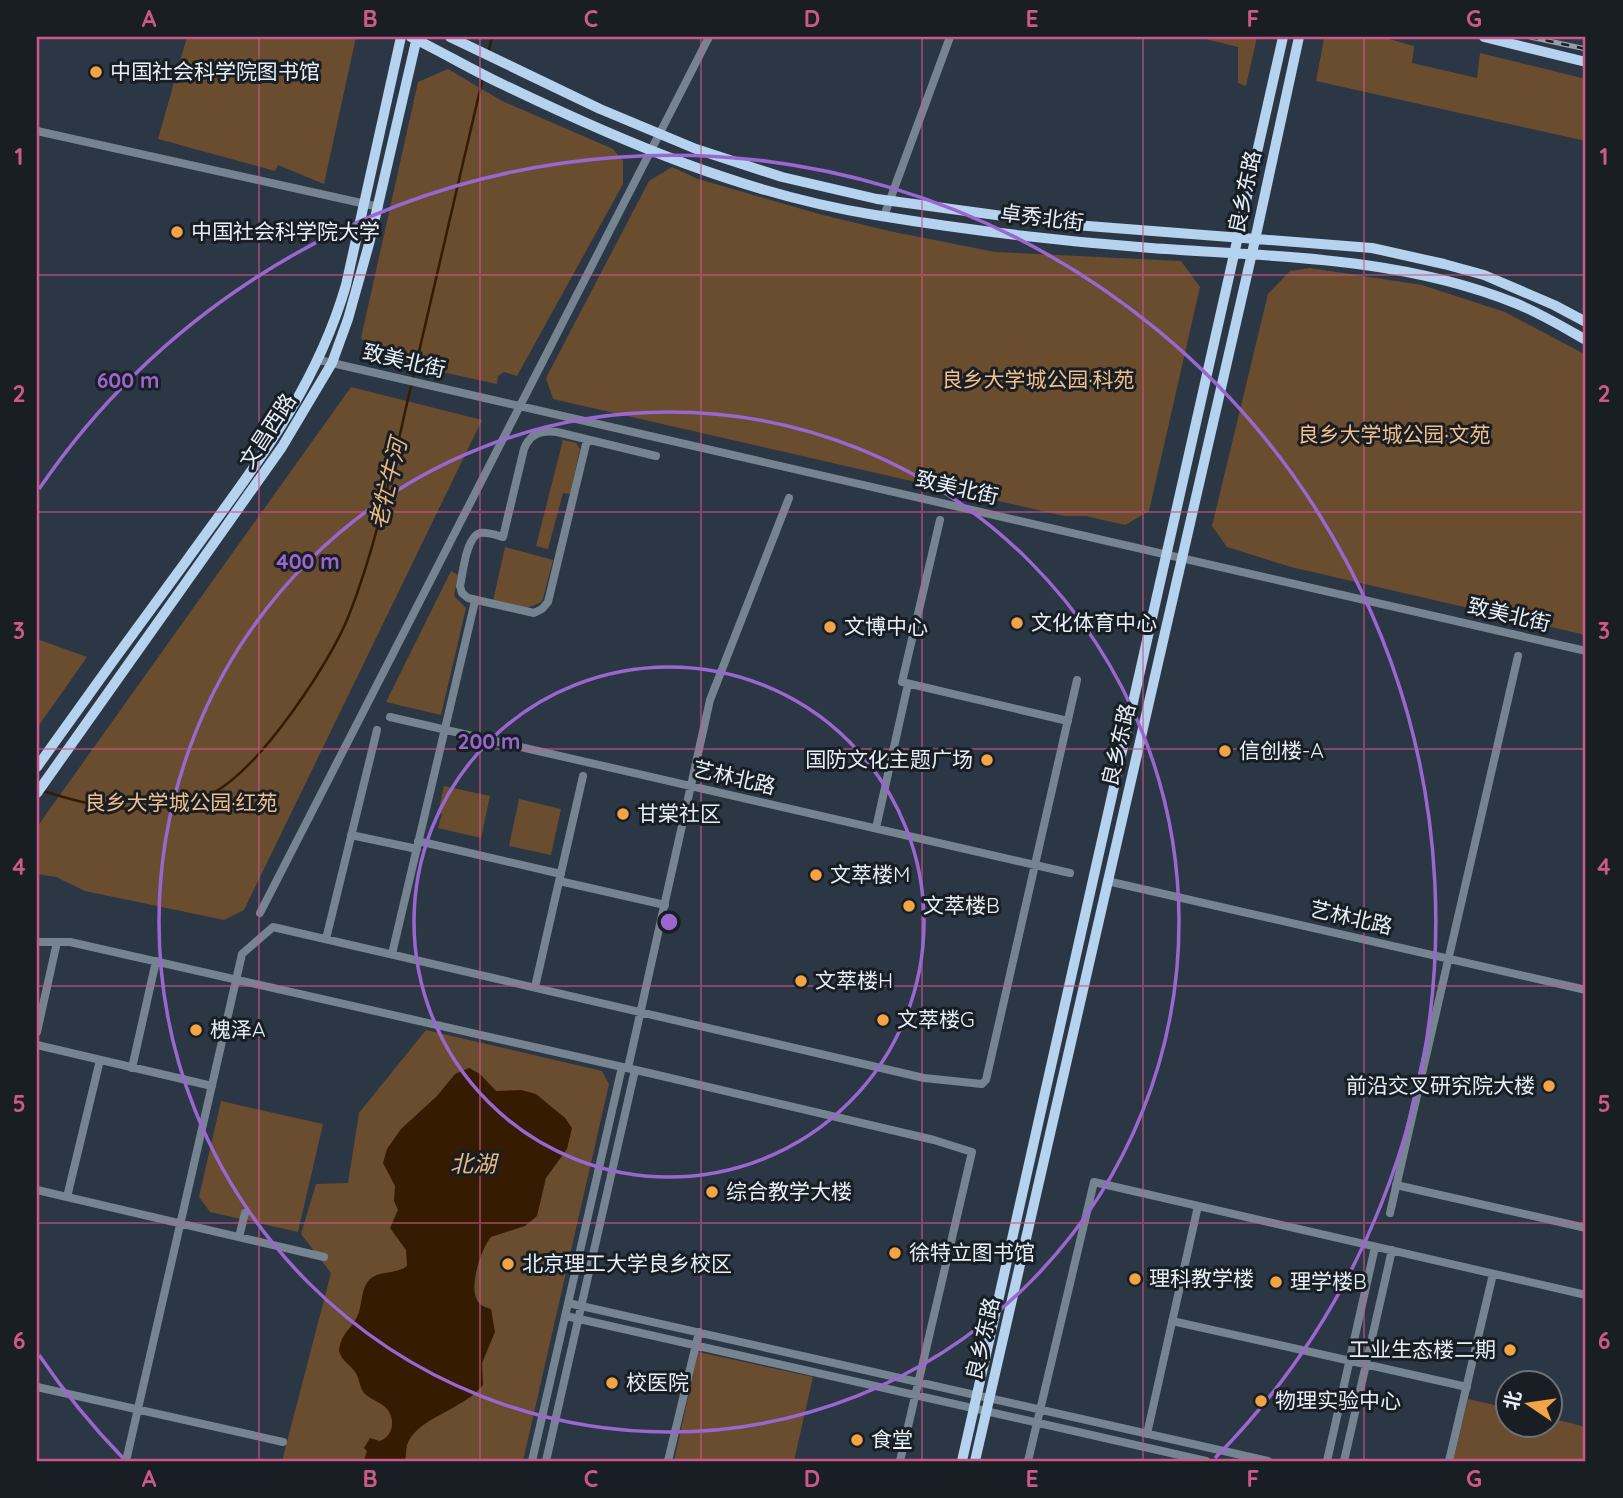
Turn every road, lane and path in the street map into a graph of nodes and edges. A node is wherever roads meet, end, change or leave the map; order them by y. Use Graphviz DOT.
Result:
graph roads {
  1 [pos="401,37"];
  2 [pos="450,37"];
  3 [pos="709,37"];
  4 [pos="950,37"];
  5 [pos="1283,37"];
  6 [pos="1299,37"];
  7 [pos="1484,37"];
  8 [pos="415,38"];
  9 [pos="1586,62"];
  10 [pos="37,131"];
  11 [pos="660,134"];
  12 [pos="651,151"];
  13 [pos="890,201"];
  14 [pos="364,204"];
  15 [pos="379,207"];
  16 [pos="884,216"];
  17 [pos="1237,238"];
  18 [pos="1255,240"];
  19 [pos="1234,253"];
  20 [pos="1252,253"];
  21 [pos="1586,322"];
  22 [pos="1586,340"];
  23 [pos="319,360"];
  24 [pos="332,363"];
  25 [pos="519,405"];
  26 [pos="587,440"];
  27 [pos="656,456"];
  28 [pos="789,498"];
  29 [pos="940,520"];
  30 [pos="1166,555"];
  31 [pos="1182,558"];
  32 [pos="475,601"];
  33 [pos="1586,651"];
  34 [pos="1518,656"];
  35 [pos="1077,680"];
  36 [pos="908,684"];
  37 [pos="390,718"];
  38 [pos="1068,721"];
  39 [pos="377,730"];
  40 [pos="444,730"];
  41 [pos="37,766"];
  42 [pos="583,776"];
  43 [pos="692,786"];
  44 [pos="37,793"];
  45 [pos="876,828"];
  46 [pos="351,835"];
  47 [pos="418,845"];
  48 [pos="1035,864"];
  49 [pos="1070,873"];
  50 [pos="560,878"];
  51 [pos="1107,881"];
  52 [pos="665,905"];
  53 [pos="260,913"];
  54 [pos="326,939"];
  55 [pos="37,942"];
  56 [pos="57,942"];
  57 [pos="393,954"];
  58 [pos="1449,959"];
  59 [pos="156,961"];
  60 [pos="236,980"];
  61 [pos="535,987"];
  62 [pos="1586,990"];
  63 [pos="642,1012"];
  64 [pos="37,1032"];
  65 [pos="37,1045"];
  66 [pos="100,1060"];
  67 [pos="132,1068"];
  68 [pos="628,1068"];
  69 [pos="212,1086"];
  70 [pos="1043,1133"];
  71 [pos="1396,1185"];
  72 [pos="37,1190"];
  73 [pos="67,1197"];
  74 [pos="1198,1206"];
  75 [pos="245,1213"];
  76 [pos="1390,1213"];
  77 [pos="180,1223"];
  78 [pos="1586,1228"];
  79 [pos="239,1237"];
  80 [pos="1375,1247"];
  81 [pos="1392,1250"];
  82 [pos="324,1257"];
  83 [pos="1493,1274"];
  84 [pos="1586,1295"];
  85 [pos="568,1303"];
  86 [pos="582,1306"];
  87 [pos="565,1316"];
  88 [pos="579,1319"];
  89 [pos="1172,1321"];
  90 [pos="699,1332"];
  91 [pos="696,1346"];
  92 [pos="1349,1361"];
  93 [pos="1367,1365"];
  94 [pos="918,1382"];
  95 [pos="37,1387"];
  96 [pos="1467,1387"];
  97 [pos="915,1395"];
  98 [pos="976,1396"];
  99 [pos="989,1399"];
  100 [pos="974,1408"];
  101 [pos="1035,1409"];
  102 [pos="138,1410"];
  103 [pos="986,1411"];
  104 [pos="1032,1422"];
  105 [pos="1147,1434"];
  106 [pos="283,1442"];
  107 [pos="126,1461"];
  108 [pos="532,1461"];
  109 [pos="546,1461"];
  110 [pos="668,1461"];
  111 [pos="900,1461"];
  112 [pos="961,1461"];
  113 [pos="975,1461"];
  114 [pos="1028,1461"];
  115 [pos="1206,1461"];
  116 [pos="1268,1461"];
  117 [pos="1327,1461"];
  118 [pos="1344,1461"];
  119 [pos="1449,1461"];
  1 -- 14 [label="main road, 文昌西路"];
  2 -- 11 [label="main road, 卓秀北街"];
  3 -- 11 [label="street"];
  4 -- 13 [label="street"];
  5 -- 17 [label="main road, 良乡东路"];
  6 -- 18 [label="main road, 良乡东路"];
  7 -- 9 [label="main road"];
  8 -- 12 [label="main road, 卓秀北街"];
  8 -- 15 [label="main road, 文昌西路"];
  10 -- 14 [label="street"];
  11 -- 12 [label="street"];
  11 -- 13 [label="main road, 卓秀北街"];
  12 -- 16 [label="main road, 卓秀北街"];
  12 -- 25 [label="street"];
  13 -- 16 [label="street"];
  13 -- 17 [label="main road, 卓秀北街"];
  14 -- 15 [label="street"];
  14 -- 23 [label="main road, 文昌西路"];
  15 -- 24 [label="main road, 文昌西路"];
  16 -- 19 [label="main road, 卓秀北街"];
  17 -- 18 [label="main road, 卓秀北街"];
  17 -- 19 [label="main road, 良乡东路"];
  18 -- 20 [label="main road, 良乡东路"];
  18 -- 21 [label="main road, 卓秀北街"];
  19 -- 20 [label="main road, 卓秀北街"];
  19 -- 30 [label="main road, 良乡东路"];
  20 -- 22 [label="main road, 卓秀北街"];
  20 -- 31 [label="main road, 良乡东路"];
  23 -- 24 [label="street, 致美北街"];
  23 -- 41 [label="main road, 文昌西路"];
  24 -- 25 [label="street, 致美北街"];
  24 -- 44 [label="main road, 文昌西路"];
  25 -- 30 [label="street, 致美北街"];
  25 -- 53 [label="street"];
  26 -- 27 [label="street"];
  26 -- 32 [label="street"];
  26 -- 32 [label="street"];
  28 -- 43 [label="street"];
  29 -- 36 [label="street"];
  30 -- 31 [label="street, 致美北街"];
  30 -- 70 [label="main road, 良乡东路"];
  31 -- 33 [label="street, 致美北街"];
  31 -- 51 [label="main road, 良乡东路"];
  32 -- 40 [label="street"];
  34 -- 58 [label="street"];
  35 -- 38 [label="street"];
  36 -- 38 [label="street"];
  36 -- 45 [label="street"];
  37 -- 40 [label="street, 艺林北路"];
  38 -- 48 [label="street"];
  39 -- 46 [label="street"];
  40 -- 43 [label="street, 艺林北路"];
  40 -- 47 [label="street"];
  42 -- 50 [label="street"];
  43 -- 45 [label="street, 艺林北路"];
  43 -- 52 [label="street"];
  45 -- 48 [label="street, 艺林北路"];
  46 -- 47 [label="street"];
  46 -- 54 [label="street"];
  47 -- 50 [label="street"];
  47 -- 57 [label="street"];
  48 -- 49 [label="street, 艺林北路"];
  48 -- 63 [label="street"];
  50 -- 52 [label="street"];
  50 -- 61 [label="street"];
  51 -- 58 [label="street, 艺林北路"];
  51 -- 70 [label="main road, 良乡东路"];
  52 -- 63 [label="street"];
  54 -- 57 [label="street"];
  54 -- 60 [label="street"];
  55 -- 56 [label="street"];
  56 -- 59 [label="street"];
  56 -- 64 [label="street"];
  57 -- 61 [label="street"];
  58 -- 62 [label="street, 艺林北路"];
  58 -- 71 [label="street"];
  59 -- 60 [label="street"];
  59 -- 67 [label="street"];
  60 -- 68 [label="street"];
  60 -- 69 [label="street"];
  61 -- 63 [label="street"];
  63 -- 68 [label="street"];
  65 -- 66 [label="street"];
  66 -- 67 [label="street"];
  66 -- 73 [label="street"];
  67 -- 69 [label="street"];
  68 -- 85 [label="street"];
  68 -- 86 [label="street"];
  68 -- 94 [label="street"];
  69 -- 77 [label="street"];
  70 -- 98 [label="main road, 良乡东路"];
  70 -- 99 [label="main road, 良乡东路"];
  71 -- 76 [label="street"];
  71 -- 78 [label="street"];
  72 -- 73 [label="street"];
  73 -- 77 [label="street"];
  74 -- 80 [label="street"];
  74 -- 89 [label="street"];
  74 -- 101 [label="street"];
  75 -- 79 [label="street"];
  77 -- 79 [label="street"];
  77 -- 102 [label="street"];
  79 -- 82 [label="street"];
  80 -- 81 [label="street"];
  80 -- 92 [label="street"];
  81 -- 83 [label="street"];
  81 -- 93 [label="street"];
  83 -- 84 [label="street"];
  83 -- 96 [label="street"];
  85 -- 86 [label="street"];
  85 -- 87 [label="street"];
  86 -- 88 [label="street"];
  86 -- 90 [label="street"];
  87 -- 88 [label="street"];
  87 -- 108 [label="street"];
  88 -- 91 [label="street"];
  88 -- 109 [label="street"];
  89 -- 92 [label="street"];
  89 -- 105 [label="street"];
  90 -- 91 [label="street"];
  90 -- 94 [label="street"];
  91 -- 97 [label="street"];
  91 -- 110 [label="street"];
  92 -- 93 [label="street"];
  92 -- 117 [label="street"];
  93 -- 96 [label="street"];
  93 -- 118 [label="street"];
  94 -- 97 [label="street"];
  94 -- 98 [label="street"];
  95 -- 102 [label="street"];
  96 -- 119 [label="street"];
  97 -- 100 [label="street"];
  97 -- 111 [label="street"];
  98 -- 99 [label="street"];
  98 -- 100 [label="main road, 良乡东路"];
  99 -- 101 [label="street"];
  99 -- 103 [label="main road, 良乡东路"];
  100 -- 103 [label="street"];
  100 -- 112 [label="main road, 良乡东路"];
  101 -- 104 [label="street"];
  101 -- 105 [label="street"];
  102 -- 106 [label="street"];
  102 -- 107 [label="street"];
  103 -- 104 [label="street"];
  103 -- 113 [label="main road, 良乡东路"];
  104 -- 114 [label="street"];
  104 -- 115 [label="street"];
  105 -- 116 [label="street"];
}
